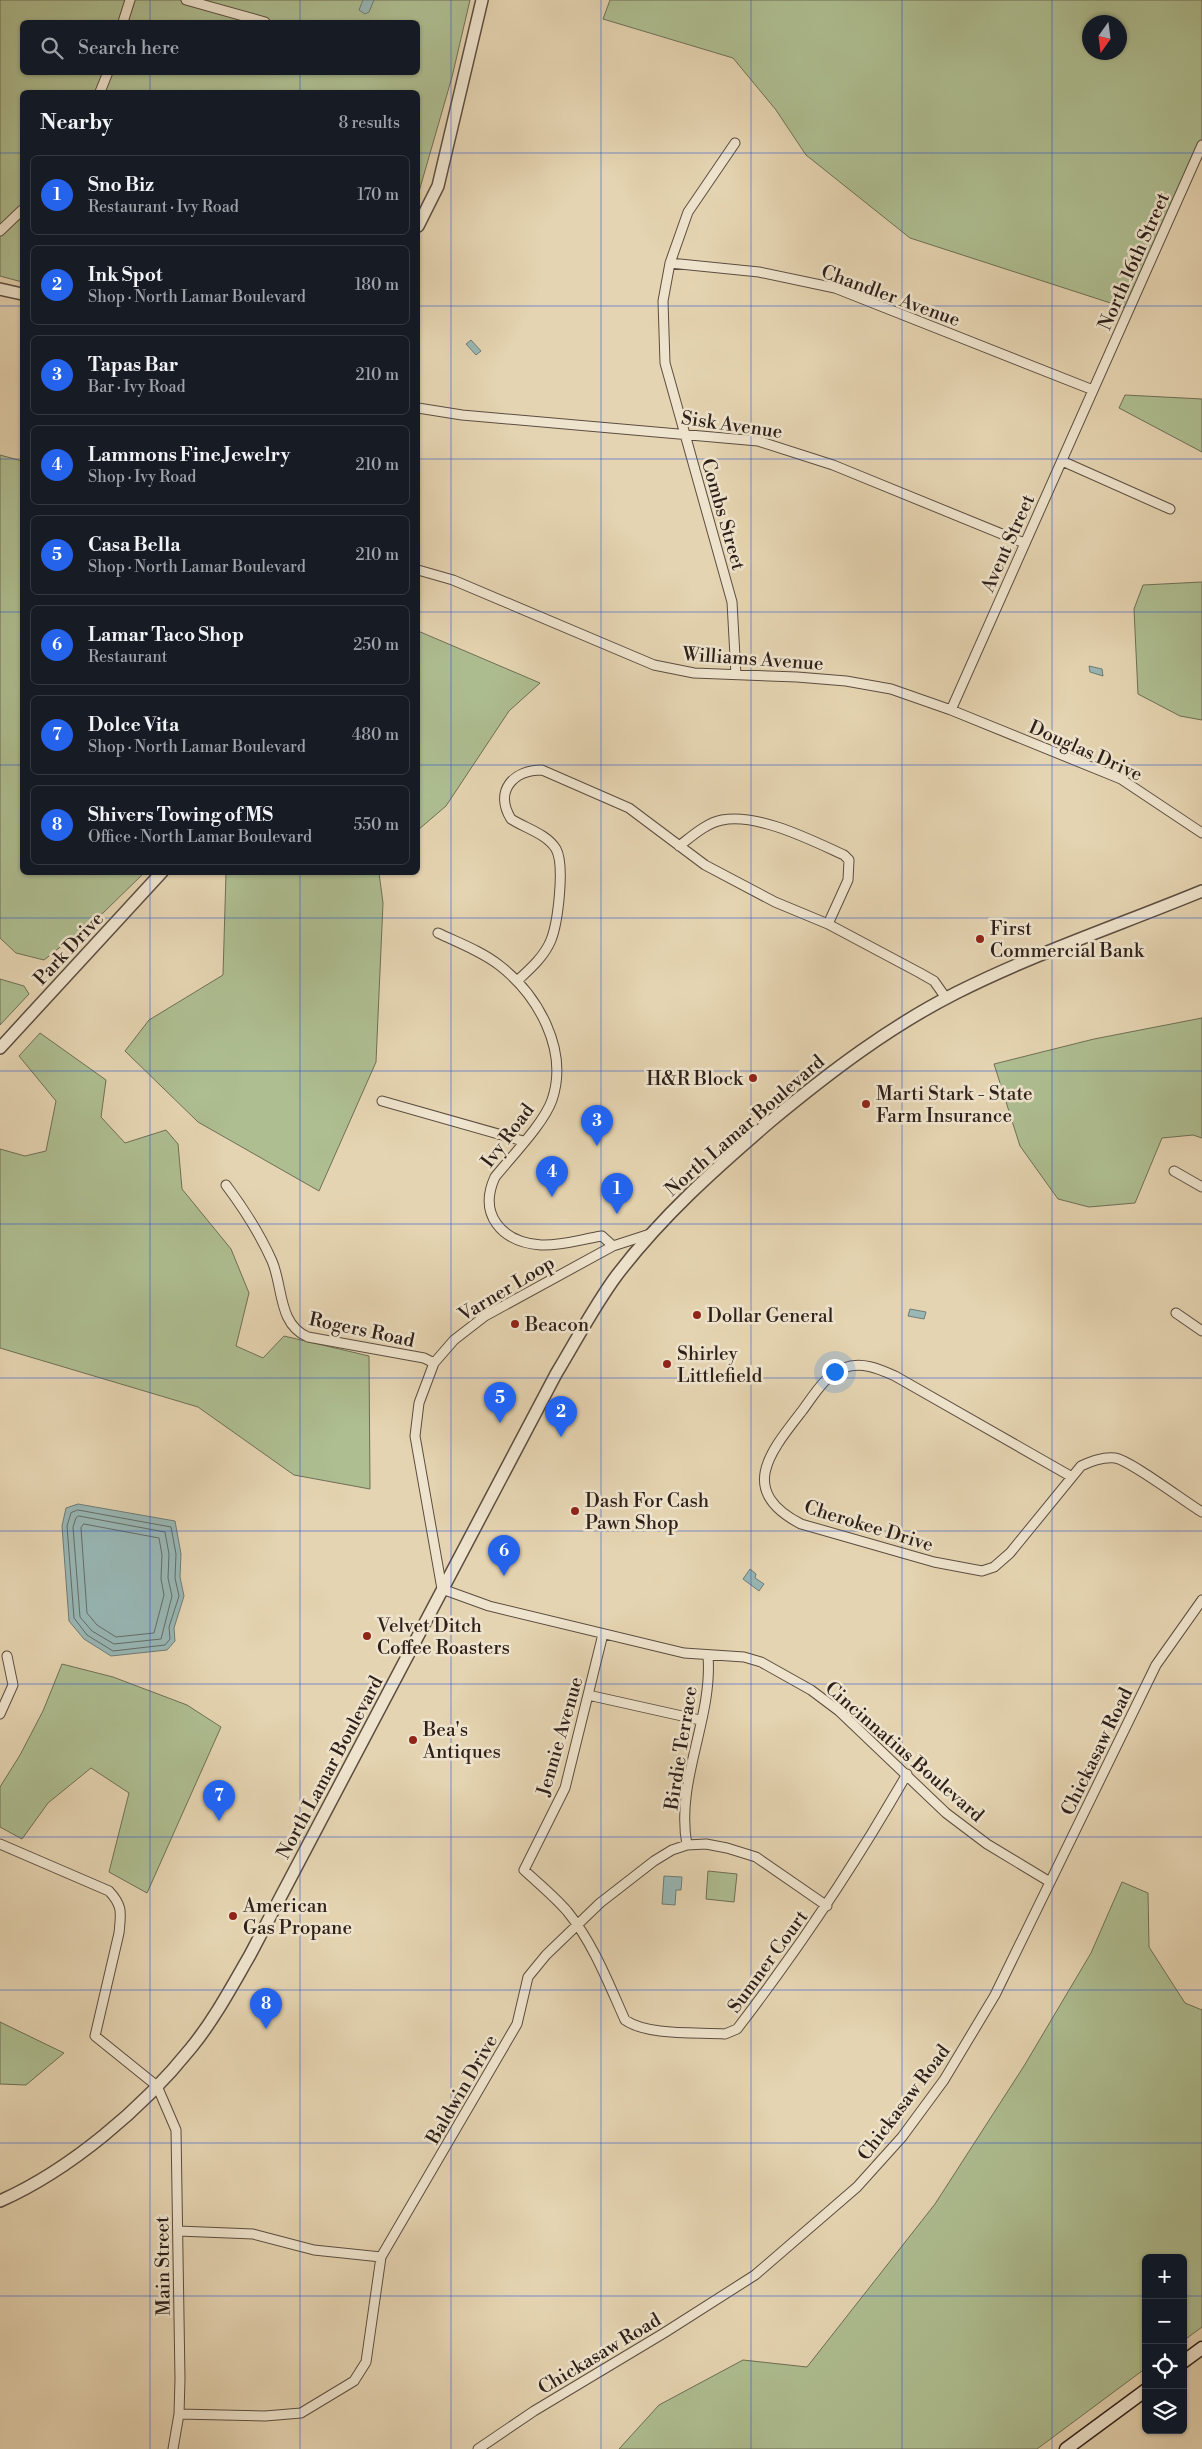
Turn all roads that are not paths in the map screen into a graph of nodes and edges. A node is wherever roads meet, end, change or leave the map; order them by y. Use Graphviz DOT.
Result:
graph roads {
  1 [pos="130,0"];
  2 [pos="186,0"];
  3 [pos="482,0"];
  4 [pos="124,20"];
  5 [pos="257,20"];
  6 [pos="107,75"];
  7 [pos="101,90"];
  8 [pos="734,143"];
  9 [pos="1202,145"];
  10 [pos="20,212"];
  11 [pos="420,222"];
  12 [pos="0,231"];
  13 [pos="670,263"];
  14 [pos="0,289"];
  15 [pos="20,294"];
  16 [pos="1093,390"];
  17 [pos="420,408"];
  18 [pos="684,433"];
  19 [pos="1062,461"];
  20 [pos="1170,509"];
  21 [pos="1024,543"];
  22 [pos="420,571"];
  23 [pos="736,675"];
  24 [pos="951,710"];
  25 [pos="1202,832"];
  26 [pos="679,846"];
  27 [pos="159,875"];
  28 [pos="1202,891"];
  29 [pos="828,924"];
  30 [pos="438,933"];
  31 [pos="517,981"];
  32 [pos="946,998"];
  33 [pos="0,1048"];
  34 [pos="382,1101"];
  35 [pos="523,1141"];
  36 [pos="1174,1171"];
  37 [pos="226,1185"];
  38 [pos="1202,1187"];
  39 [pos="651,1234"];
  40 [pos="613,1246"];
  41 [pos="1176,1313"];
  42 [pos="1202,1331"];
  43 [pos="434,1363"];
  44 [pos="1072,1478"];
  45 [pos="1202,1512"];
  46 [pos="442,1589"];
  47 [pos="1202,1600"];
  48 [pos="603,1634"];
  49 [pos="7,1656"];
  50 [pos="708,1656"];
  51 [pos="588,1695"];
  52 [pos="0,1714"];
  53 [pos="700,1720"];
  54 [pos="907,1774"];
  55 [pos="0,1844"];
  56 [pos="687,1844"];
  57 [pos="524,1870"];
  58 [pos="1050,1882"];
  59 [pos="827,1906"];
  60 [pos="578,1926"];
  61 [pos="157,2086"];
  62 [pos="0,2201"];
  63 [pos="178,2231"];
  64 [pos="381,2257"];
  65 [pos="1202,2348"];
  66 [pos="1187,2359"];
  67 [pos="1142,2393"];
  68 [pos="179,2414"];
  69 [pos="173,2449"];
  70 [pos="478,2449"];
  71 [pos="1066,2449"];
  1 -- 4 [label="street"];
  2 -- 5 [label="street"];
  3 -- 11 [label="street"];
  6 -- 7 [label="street"];
  8 -- 13 [label="street, Combs Street"];
  9 -- 16 [label="street, North 16th Street"];
  10 -- 12 [label="street"];
  13 -- 16 [label="street, Chandler Avenue"];
  13 -- 18 [label="street, Combs Street"];
  14 -- 15 [label="street"];
  16 -- 19 [label="street, Avent Street"];
  17 -- 18 [label="street, Sisk Avenue"];
  18 -- 21 [label="street, Sisk Avenue"];
  18 -- 23 [label="street, Combs Street"];
  19 -- 20 [label="street"];
  19 -- 21 [label="street, Avent Street"];
  21 -- 24 [label="street, Avent Street"];
  22 -- 23 [label="street, Williams Avenue"];
  23 -- 24 [label="street, Williams Avenue"];
  24 -- 25 [label="street, Douglas Drive"];
  26 -- 29 [label="street"];
  26 -- 29 [label="street"];
  26 -- 31 [label="street"];
  27 -- 33 [label="street, Park Drive"];
  28 -- 32 [label="street, North Lamar Boulevard"];
  29 -- 32 [label="street"];
  30 -- 31 [label="street, Ivy Road"];
  31 -- 35 [label="street, Ivy Road"];
  32 -- 39 [label="street, North Lamar Boulevard"];
  34 -- 35 [label="street"];
  35 -- 40 [label="street, Ivy Road"];
  36 -- 38 [label="street"];
  37 -- 43 [label="street, Rogers Road"];
  39 -- 40 [label="street, Varner Loop"];
  39 -- 46 [label="street, North Lamar Boulevard"];
  40 -- 43 [label="street, Varner Loop"];
  41 -- 42 [label="street"];
  43 -- 46 [label="street, Varner Loop"];
  44 -- 44 [label="street, Cherokee Drive"];
  44 -- 45 [label="street, Cherokee Drive"];
  46 -- 48 [label="street, Cincinnatius Boulevard"];
  46 -- 61 [label="street, North Lamar Boulevard"];
  47 -- 58 [label="street, Chickasaw Road"];
  48 -- 50 [label="street, Cincinnatius Boulevard"];
  48 -- 51 [label="street, Jennie Avenue"];
  49 -- 52 [label="street"];
  50 -- 53 [label="street, Birdie Terrace"];
  50 -- 54 [label="street, Cincinnatius Boulevard"];
  51 -- 53 [label="street"];
  51 -- 57 [label="street, Jennie Avenue"];
  53 -- 56 [label="street, Birdie Terrace"];
  54 -- 58 [label="street, Cincinnatius Boulevard"];
  54 -- 59 [label="street, Sumner Court"];
  55 -- 61 [label="street"];
  56 -- 59 [label="street"];
  56 -- 60 [label="street, Baldwin Drive"];
  57 -- 60 [label="street, Sumner Court"];
  58 -- 70 [label="street, Chickasaw Road"];
  59 -- 60 [label="street, Sumner Court"];
  60 -- 64 [label="street, Baldwin Drive"];
  61 -- 62 [label="street, North Lamar Boulevard"];
  61 -- 63 [label="street, Main Street"];
  63 -- 64 [label="street"];
  63 -- 68 [label="street, Main Street"];
  64 -- 68 [label="street, Baldwin Drive"];
  65 -- 66 [label="main road"];
  67 -- 71 [label="main road"];
  68 -- 69 [label="street, Main Street"];
}
